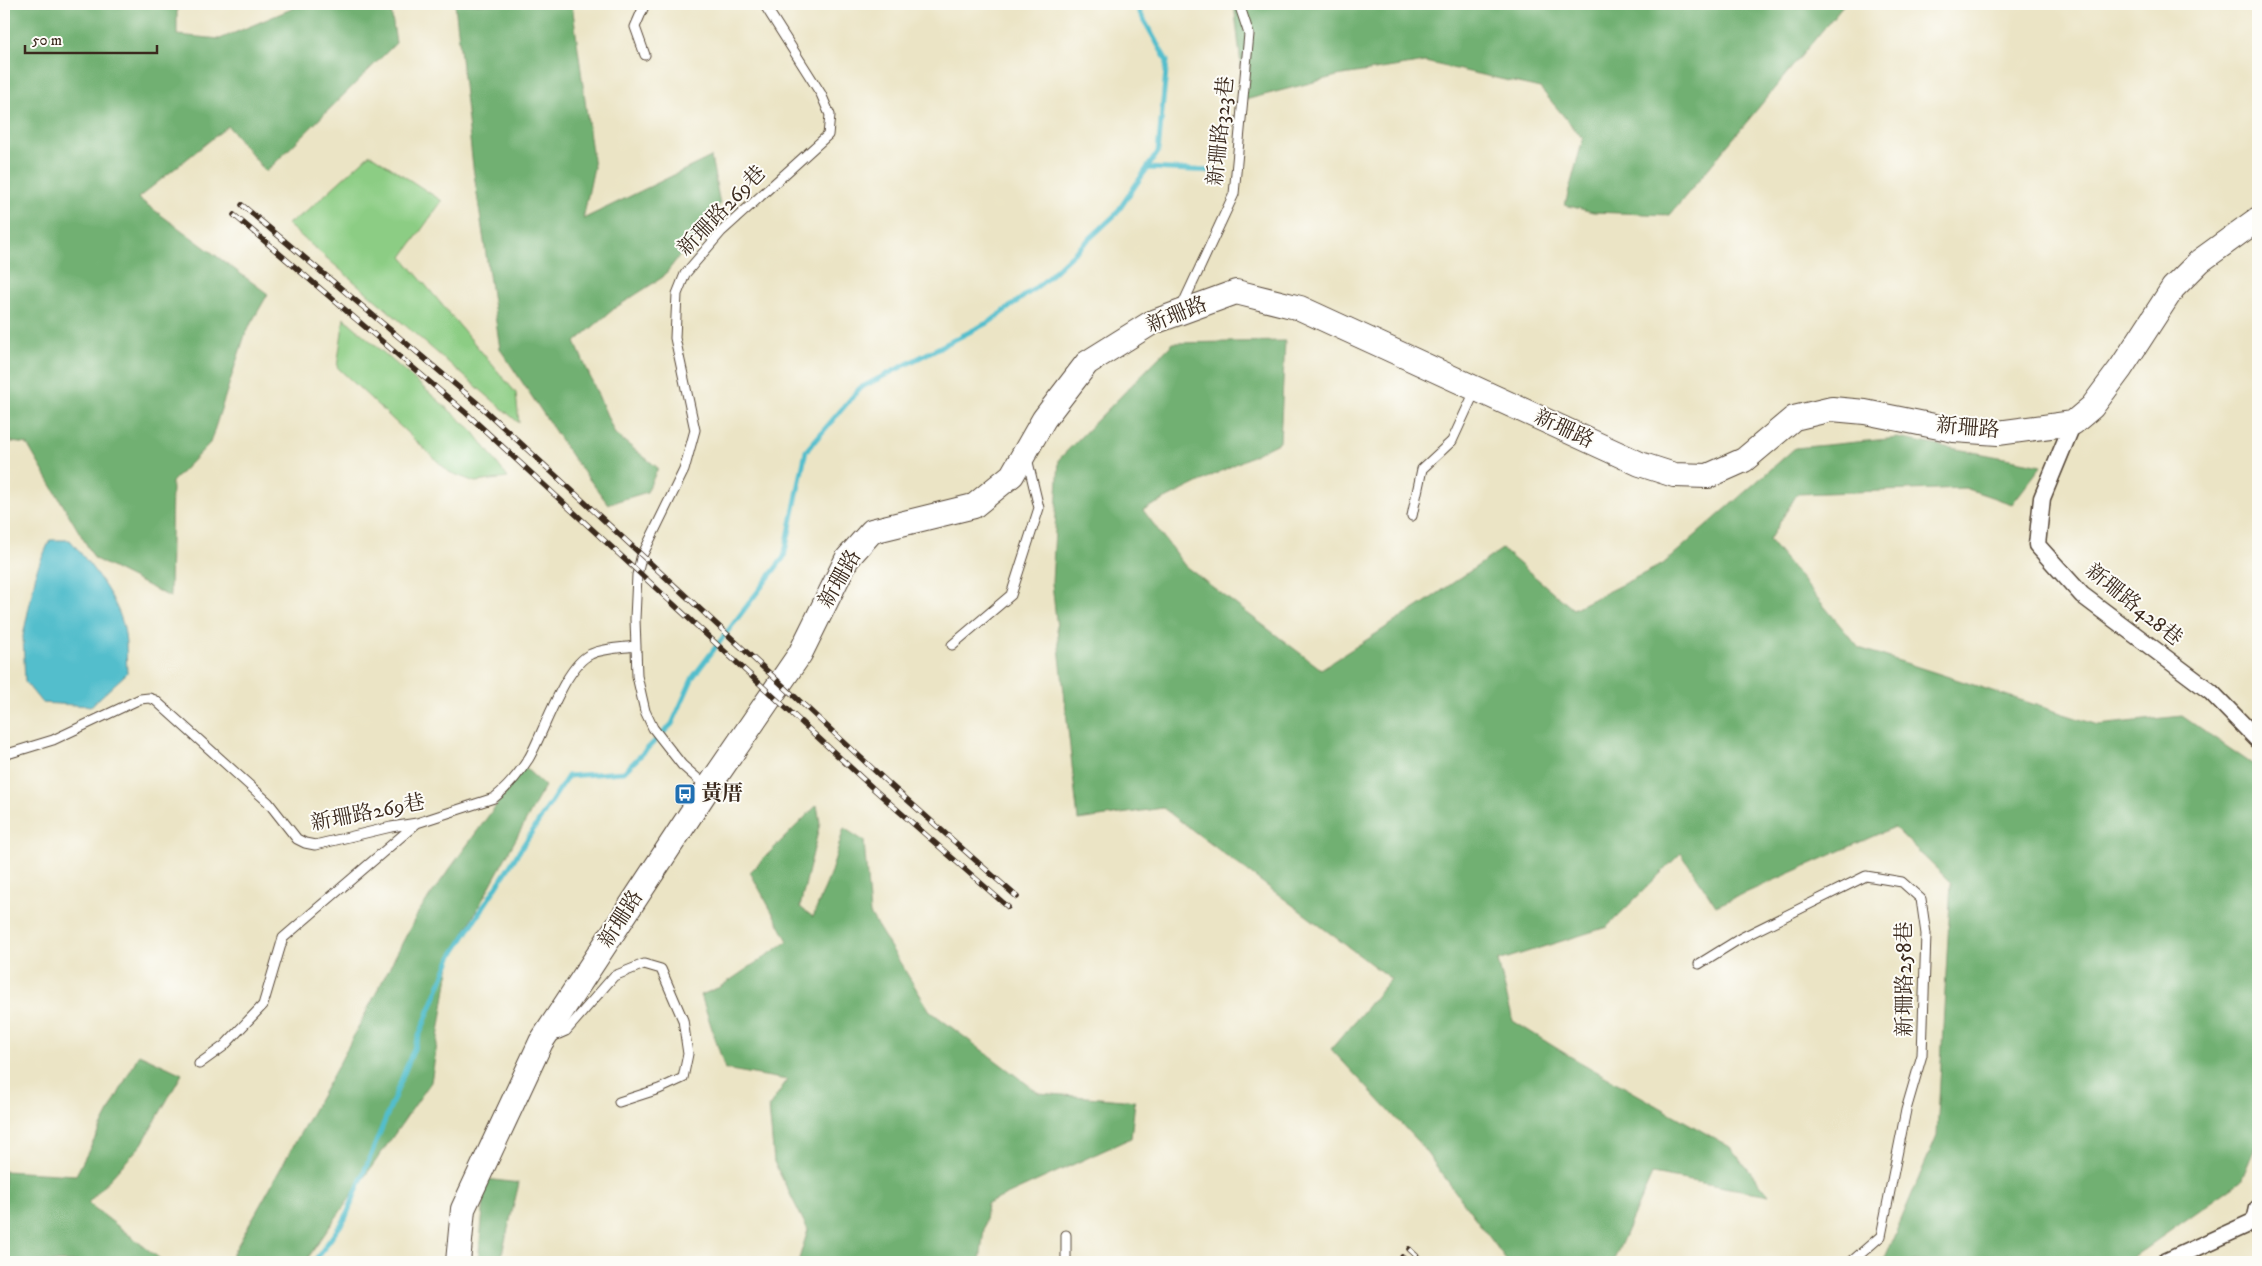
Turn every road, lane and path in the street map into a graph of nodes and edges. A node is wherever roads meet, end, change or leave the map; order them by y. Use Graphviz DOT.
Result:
graph roads {
  1 [pos="645,4"];
  2 [pos="764,4"];
  3 [pos="1239,4"];
  4 [pos="645,55"];
  5 [pos="2258,219"];
  6 [pos="1179,313"];
  7 [pos="1476,389"];
  8 [pos="2072,422"];
  9 [pos="1026,450"];
  10 [pos="1412,516"];
  11 [pos="952,645"];
  12 [pos="636,646"];
  13 [pos="2258,740"];
  14 [pos="4,756"];
  15 [pos="708,788"];
  16 [pos="418,823"];
  17 [pos="1699,964"];
  18 [pos="541,1042"];
  19 [pos="200,1064"];
  20 [pos="619,1102"];
  21 [pos="2258,1208"];
  22 [pos="1066,1235"];
  23 [pos="458,1262"];
  24 [pos="1066,1262"];
  25 [pos="1851,1262"];
  26 [pos="2166,1262"];
  1 -- 4 [label="lane"];
  2 -- 12 [label="lane, 新珊路269巷"];
  3 -- 6 [label="lane, 新珊路323巷"];
  5 -- 8 [label="street"];
  6 -- 7 [label="street, 新珊路"];
  6 -- 9 [label="street, 新珊路"];
  7 -- 8 [label="street, 新珊路"];
  7 -- 10 [label="lane"];
  8 -- 13 [label="street, 新珊路428巷"];
  9 -- 11 [label="lane"];
  9 -- 15 [label="street, 新珊路"];
  12 -- 15 [label="lane, 新珊路269巷"];
  12 -- 16 [label="lane, 新珊路269巷"];
  14 -- 16 [label="lane, 新珊路269巷"];
  15 -- 18 [label="street, 新珊路"];
  16 -- 19 [label="lane"];
  17 -- 25 [label="lane, 新珊路258巷"];
  18 -- 20 [label="lane"];
  18 -- 23 [label="street, 新珊路"];
  21 -- 26 [label="street"];
  22 -- 24 [label="lane"];
}
